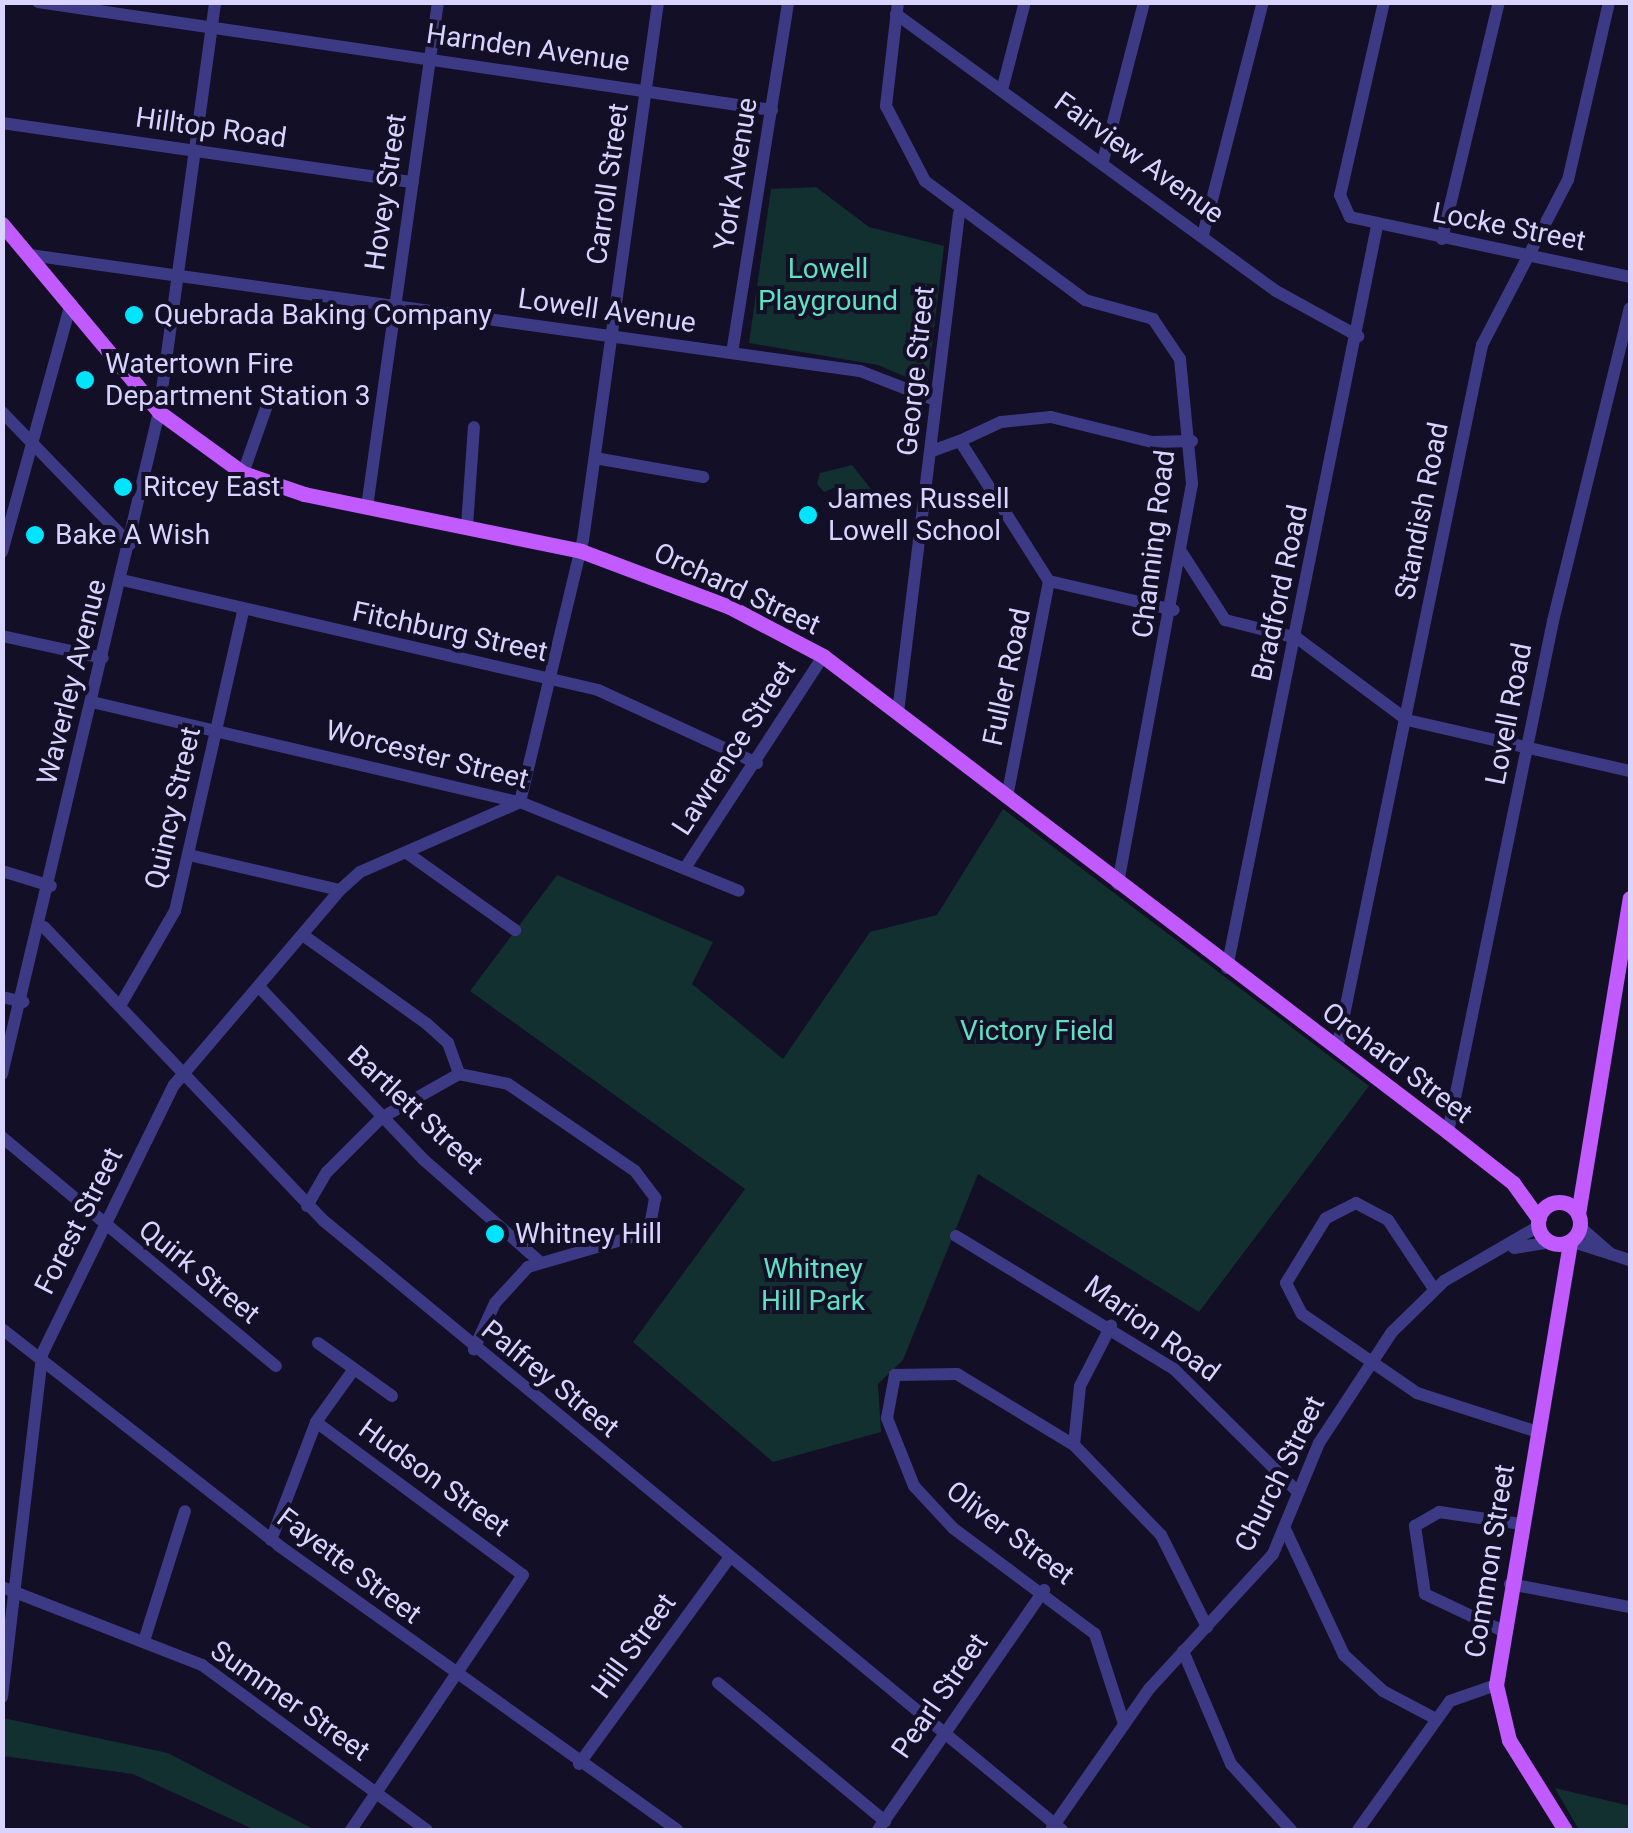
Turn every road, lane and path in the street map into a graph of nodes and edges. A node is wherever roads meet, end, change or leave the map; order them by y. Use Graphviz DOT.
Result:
graph roads {
  1 [pos="38,2"];
  2 [pos="215,2"];
  3 [pos="438,2"];
  4 [pos="658,2"];
  5 [pos="788,2"];
  6 [pos="1025,2"];
  7 [pos="1144,2"];
  8 [pos="1262,2"];
  9 [pos="1384,2"];
  10 [pos="1499,2"];
  11 [pos="1609,2"];
  12 [pos="897,8"];
  13 [pos="212,26"];
  14 [pos="430,59"];
  15 [pos="646,90"];
  16 [pos="1002,90"];
  17 [pos="772,110"];
  18 [pos="2,123"];
  19 [pos="194,150"];
  20 [pos="1103,161"];
  21 [pos="413,182"];
  22 [pos="959,214"];
  23 [pos="2,224"];
  24 [pos="1377,226"];
  25 [pos="1203,235"];
  26 [pos="1442,239"];
  27 [pos="30,256"];
  28 [pos="1531,257"];
  29 [pos="177,276"];
  30 [pos="1630,277"];
  31 [pos="71,303"];
  32 [pos="394,306"];
  33 [pos="1630,308"];
  34 [pos="612,336"];
  35 [pos="1358,336"];
  36 [pos="737,354"];
  37 [pos="271,394"];
  38 [pos="935,400"];
  39 [pos="2,412"];
  40 [pos="160,412"];
  41 [pos="474,428"];
  42 [pos="32,440"];
  43 [pos="960,441"];
  44 [pos="1192,441"];
  45 [pos="932,451"];
  46 [pos="595,458"];
  47 [pos="243,473"];
  48 [pos="703,477"];
  49 [pos="367,507"];
  50 [pos="466,526"];
  51 [pos="130,544"];
  52 [pos="581,551"];
  53 [pos="2,552"];
  54 [pos="1182,553"];
  55 [pos="122,580"];
  56 [pos="1049,581"];
  57 [pos="1174,610"];
  58 [pos="243,612"];
  59 [pos="2,636"];
  60 [pos="1297,638"];
  61 [pos="823,656"];
  62 [pos="103,658"];
  63 [pos="554,680"];
  64 [pos="92,702"];
  65 [pos="898,712"];
  66 [pos="1408,720"];
  67 [pos="216,730"];
  68 [pos="1527,750"];
  69 [pos="757,763"];
  70 [pos="1630,771"];
  71 [pos="1007,798"];
  72 [pos="520,802"];
  73 [pos="408,853"];
  74 [pos="189,855"];
  75 [pos="686,865"];
  76 [pos="2,872"];
  77 [pos="1118,884"];
  78 [pos="51,886"];
  79 [pos="340,890"];
  80 [pos="739,891"];
  81 [pos="1630,898"];
  82 [pos="44,927"];
  83 [pos="515,930"];
  84 [pos="307,938"];
  85 [pos="1227,968"];
  86 [pos="262,990"];
  87 [pos="2,997"];
  88 [pos="23,1002"];
  89 [pos="121,1004"];
  90 [pos="1337,1049"];
  91 [pos="183,1072"];
  92 [pos="2,1074"];
  93 [pos="459,1074"];
  94 [pos="381,1118"];
  95 [pos="1448,1132"];
  96 [pos="2,1137"];
  97 [pos="1588,1172"];
  98 [pos="1512,1182"];
  99 [pos="1557,1202"];
  100 [pos="308,1206"];
  101 [pos="1539,1222"];
  102 [pos="104,1226"];
  103 [pos="1575,1231"];
  104 [pos="956,1236"];
  105 [pos="1550,1242"];
  106 [pos="1497,1253"];
  107 [pos="1630,1260"];
  108 [pos="540,1262"];
  109 [pos="1565,1286"];
  110 [pos="1434,1289"];
  111 [pos="1111,1326"];
  112 [pos="2,1328"];
  113 [pos="318,1343"];
  114 [pos="474,1349"];
  115 [pos="42,1354"];
  116 [pos="1370,1361"];
  117 [pos="276,1366"];
  118 [pos="354,1370"];
  119 [pos="392,1396"];
  120 [pos="316,1422"];
  121 [pos="1538,1432"];
  122 [pos="1074,1445"];
  123 [pos="1297,1491"];
  124 [pos="185,1510"];
  125 [pos="1521,1524"];
  126 [pos="1285,1529"];
  127 [pos="271,1540"];
  128 [pos="729,1558"];
  129 [pos="1510,1584"];
  130 [pos="9,1588"];
  131 [pos="1044,1590"];
  132 [pos="1630,1607"];
  133 [pos="1207,1627"];
  134 [pos="1500,1630"];
  135 [pos="144,1641"];
  136 [pos="1183,1652"];
  137 [pos="458,1678"];
  138 [pos="718,1682"];
  139 [pos="1496,1685"];
  140 [pos="2,1697"];
  141 [pos="1436,1719"];
  142 [pos="1124,1724"];
  143 [pos="944,1734"];
  144 [pos="580,1764"];
  145 [pos="377,1794"];
  146 [pos="881,1826"];
  147 [pos="1056,1828"];
  148 [pos="352,1830"];
  149 [pos="427,1830"];
  150 [pos="676,1830"];
  151 [pos="1291,1830"];
  152 [pos="1358,1830"];
  153 [pos="1565,1830"];
  1 -- 13 [label="street, Harnden Avenue"];
  2 -- 13 [label="street, Waverley Avenue"];
  3 -- 14 [label="street, Hovey Street"];
  4 -- 15 [label="street, Carroll Street"];
  5 -- 17 [label="street, York Avenue"];
  6 -- 16 [label="street"];
  7 -- 20 [label="street"];
  8 -- 25 [label="street"];
  9 -- 24 [label="street"];
  10 -- 26 [label="street"];
  11 -- 28 [label="street, Standish Road"];
  12 -- 16 [label="street, Fairview Avenue"];
  12 -- 22 [label="street, Channing Road"];
  13 -- 14 [label="street, Harnden Avenue"];
  13 -- 19 [label="street, Waverley Avenue"];
  14 -- 15 [label="street, Harnden Avenue"];
  14 -- 21 [label="street, Hovey Street"];
  15 -- 17 [label="street, Harnden Avenue"];
  15 -- 34 [label="street, Carroll Street"];
  16 -- 20 [label="street, Fairview Avenue"];
  17 -- 36 [label="street, York Avenue"];
  18 -- 19 [label="street, Hilltop Road"];
  19 -- 21 [label="street, Hilltop Road"];
  19 -- 29 [label="street, Waverley Avenue"];
  20 -- 25 [label="street, Fairview Avenue"];
  21 -- 32 [label="street, Hovey Street"];
  22 -- 38 [label="street, George Street"];
  22 -- 44 [label="street, Channing Road"];
  23 -- 27 [label="main road, Orchard Street"];
  24 -- 26 [label="street, Locke Street"];
  24 -- 35 [label="street, Bradford Road"];
  25 -- 35 [label="street, Fairview Avenue"];
  26 -- 28 [label="street, Locke Street"];
  27 -- 29 [label="street, Lowell Avenue"];
  27 -- 31 [label="main road, Orchard Street"];
  28 -- 30 [label="street, Locke Street"];
  28 -- 66 [label="street, Standish Road"];
  29 -- 32 [label="street, Lowell Avenue"];
  29 -- 40 [label="street, Waverley Avenue"];
  31 -- 40 [label="main road, Orchard Street"];
  31 -- 42 [label="street"];
  32 -- 34 [label="street, Lowell Avenue"];
  32 -- 49 [label="street, Hovey Street"];
  33 -- 68 [label="street, Lovell Road"];
  34 -- 36 [label="street, Lowell Avenue"];
  34 -- 46 [label="street, Carroll Street"];
  35 -- 60 [label="street, Bradford Road"];
  36 -- 38 [label="street, Lowell Avenue"];
  37 -- 47 [label="street"];
  38 -- 45 [label="street, George Street"];
  39 -- 42 [label="street"];
  40 -- 47 [label="main road, Orchard Street"];
  40 -- 51 [label="street, Waverley Avenue"];
  41 -- 50 [label="street"];
  42 -- 51 [label="street"];
  42 -- 53 [label="street"];
  43 -- 44 [label="street"];
  43 -- 45 [label="street"];
  43 -- 56 [label="street, Fuller Road"];
  44 -- 54 [label="street, Channing Road"];
  45 -- 65 [label="street, George Street"];
  46 -- 48 [label="street"];
  46 -- 52 [label="street, Carroll Street"];
  47 -- 49 [label="main road, Orchard Street"];
  49 -- 50 [label="main road, Orchard Street"];
  50 -- 52 [label="main road, Orchard Street"];
  51 -- 55 [label="street, Waverley Avenue"];
  52 -- 61 [label="main road, Orchard Street"];
  52 -- 63 [label="street, Carroll Street"];
  54 -- 57 [label="street, Channing Road"];
  54 -- 60 [label="street"];
  55 -- 58 [label="street, Fitchburg Street"];
  55 -- 62 [label="street, Waverley Avenue"];
  56 -- 57 [label="street"];
  56 -- 71 [label="street, Fuller Road"];
  57 -- 77 [label="street, Channing Road"];
  58 -- 63 [label="street, Fitchburg Street"];
  58 -- 67 [label="street, Quincy Street"];
  59 -- 62 [label="street"];
  60 -- 66 [label="street"];
  60 -- 85 [label="street, Bradford Road"];
  61 -- 65 [label="main road, Orchard Street"];
  61 -- 69 [label="street, Lawrence Street"];
  62 -- 64 [label="street, Waverley Avenue"];
  63 -- 69 [label="street, Fitchburg Street"];
  63 -- 72 [label="street, Carroll Street"];
  64 -- 67 [label="street, Worcester Street"];
  64 -- 78 [label="street, Waverley Avenue"];
  65 -- 71 [label="main road, Orchard Street"];
  66 -- 68 [label="street"];
  66 -- 90 [label="street, Standish Road"];
  67 -- 72 [label="street, Worcester Street"];
  67 -- 74 [label="street, Quincy Street"];
  68 -- 70 [label="street"];
  68 -- 95 [label="street, Lovell Road"];
  69 -- 75 [label="street, Lawrence Street"];
  71 -- 77 [label="main road, Orchard Street"];
  72 -- 73 [label="street"];
  72 -- 75 [label="street, Worcester Street"];
  73 -- 79 [label="street"];
  73 -- 83 [label="street"];
  74 -- 79 [label="street"];
  74 -- 89 [label="street, Quincy Street"];
  75 -- 80 [label="street, Worcester Street"];
  76 -- 78 [label="street"];
  77 -- 85 [label="main road, Orchard Street"];
  78 -- 82 [label="street, Waverley Avenue"];
  79 -- 84 [label="street, Forest Street"];
  81 -- 97 [label="main road, Common Street"];
  82 -- 88 [label="street, Waverley Avenue"];
  82 -- 89 [label="street, Palfrey Street"];
  84 -- 86 [label="street, Forest Street"];
  84 -- 93 [label="street"];
  85 -- 90 [label="main road, Orchard Street"];
  86 -- 91 [label="street, Forest Street"];
  86 -- 94 [label="street, Bartlett Street"];
  87 -- 88 [label="street"];
  88 -- 92 [label="street, Waverley Avenue"];
  89 -- 91 [label="street, Palfrey Street"];
  90 -- 95 [label="main road, Orchard Street"];
  91 -- 100 [label="street, Palfrey Street"];
  91 -- 102 [label="street, Forest Street"];
  93 -- 94 [label="street"];
  93 -- 108 [label="street"];
  94 -- 100 [label="street"];
  94 -- 108 [label="street, Bartlett Street"];
  95 -- 98 [label="main road, Orchard Street"];
  96 -- 102 [label="street, Quirk Street"];
  97 -- 99 [label="main road"];
  97 -- 103 [label="main road, Common Street"];
  98 -- 99 [label="main road, Orchard Street"];
  98 -- 101 [label="main road, Orchard Street"];
  99 -- 101 [label="main road"];
  99 -- 103 [label="main road, Orchard Street"];
  100 -- 114 [label="street, Palfrey Street"];
  101 -- 105 [label="main road, Orchard Street"];
  101 -- 106 [label="street, Church Street"];
  102 -- 115 [label="street, Forest Street"];
  102 -- 117 [label="street, Quirk Street"];
  103 -- 105 [label="main road"];
  103 -- 107 [label="street"];
  103 -- 109 [label="main road, Common Street"];
  104 -- 111 [label="street, Marion Road"];
  105 -- 106 [label="street, Church Street"];
  105 -- 109 [label="main road, Common Street"];
  106 -- 110 [label="street, Church Street"];
  108 -- 114 [label="street"];
  109 -- 121 [label="main road, Common Street"];
  110 -- 116 [label="street, Church Street"];
  110 -- 116 [label="street"];
  111 -- 122 [label="street"];
  111 -- 123 [label="street, Marion Road"];
  112 -- 115 [label="street, Fayette Street"];
  113 -- 118 [label="street"];
  114 -- 128 [label="street, Palfrey Street"];
  115 -- 127 [label="street, Fayette Street"];
  115 -- 130 [label="street, Forest Street"];
  116 -- 121 [label="street"];
  116 -- 123 [label="street, Church Street"];
  118 -- 119 [label="street"];
  118 -- 120 [label="street"];
  120 -- 127 [label="street"];
  120 -- 137 [label="street, Hudson Street"];
  121 -- 125 [label="main road, Common Street"];
  122 -- 131 [label="street, Oliver Street"];
  122 -- 133 [label="street"];
  123 -- 126 [label="street, Church Street"];
  124 -- 135 [label="street"];
  125 -- 129 [label="main road, Common Street"];
  125 -- 134 [label="street"];
  126 -- 133 [label="street, Church Street"];
  126 -- 141 [label="street"];
  127 -- 137 [label="street, Fayette Street"];
  128 -- 143 [label="street, Palfrey Street"];
  128 -- 144 [label="street, Hill Street"];
  129 -- 132 [label="street"];
  129 -- 134 [label="main road, Common Street"];
  130 -- 135 [label="street, Summer Street"];
  130 -- 140 [label="street, Forest Street"];
  131 -- 142 [label="street, Oliver Street"];
  131 -- 143 [label="street, Pearl Street"];
  133 -- 136 [label="street, Church Street"];
  134 -- 139 [label="main road, Common Street"];
  135 -- 145 [label="street, Summer Street"];
  136 -- 142 [label="street, Church Street"];
  136 -- 151 [label="street"];
  137 -- 144 [label="street, Fayette Street"];
  137 -- 145 [label="street"];
  138 -- 146 [label="street"];
  139 -- 141 [label="street"];
  139 -- 153 [label="main road, Common Street"];
  141 -- 152 [label="street"];
  142 -- 147 [label="street, Church Street"];
  143 -- 146 [label="street, Pearl Street"];
  143 -- 147 [label="street, Palfrey Street"];
  144 -- 150 [label="street, Fayette Street"];
  145 -- 148 [label="street"];
  145 -- 149 [label="street, Summer Street"];
}
